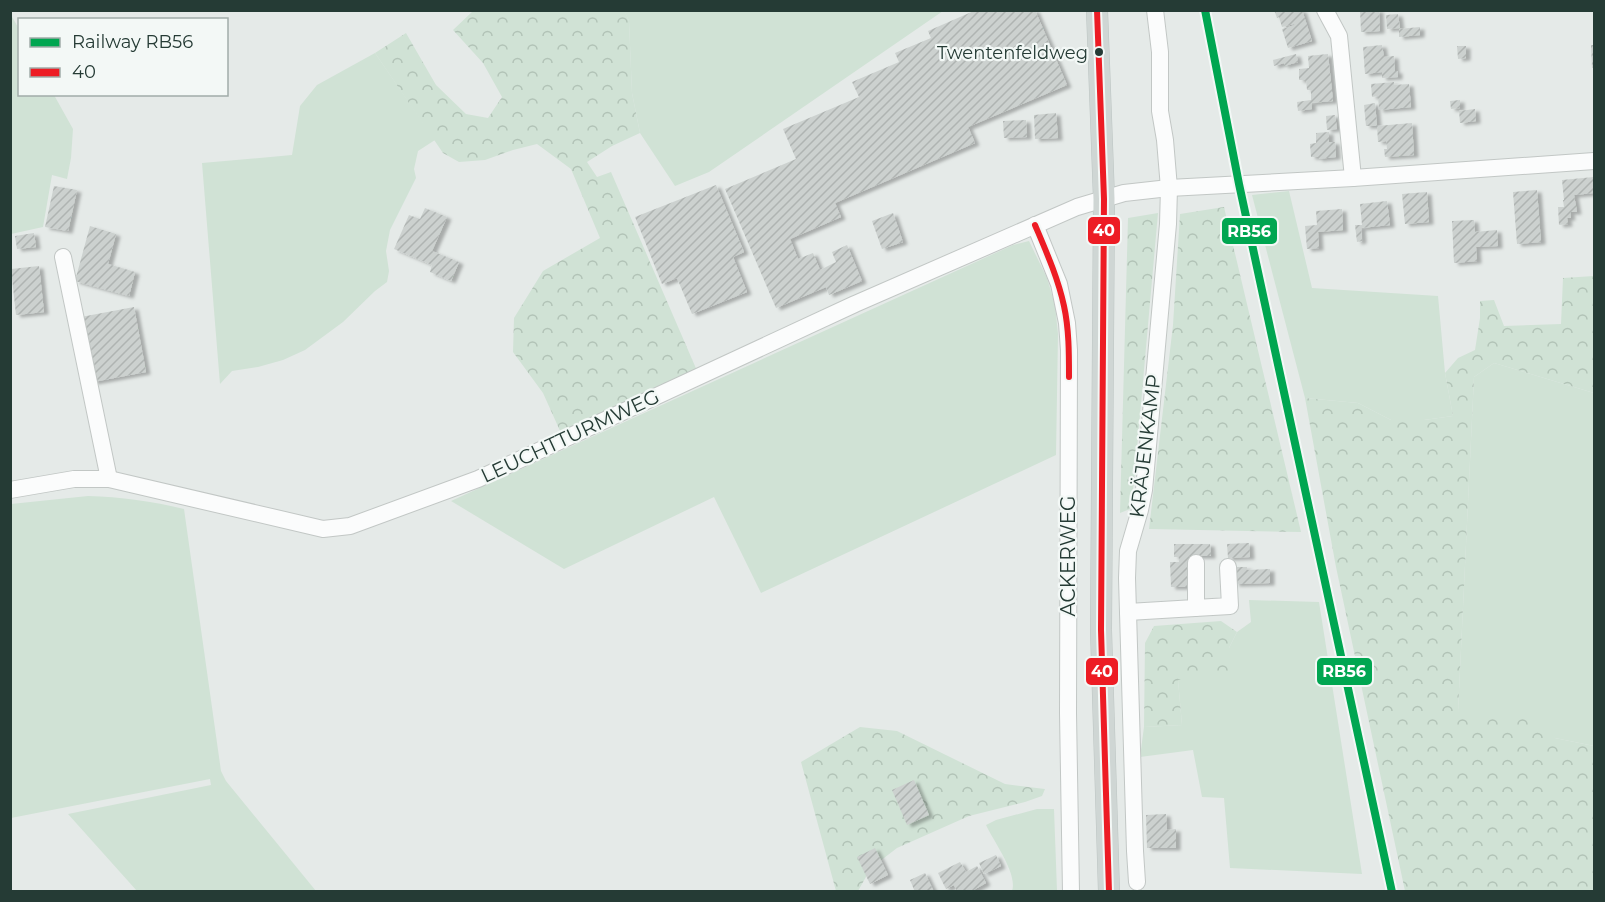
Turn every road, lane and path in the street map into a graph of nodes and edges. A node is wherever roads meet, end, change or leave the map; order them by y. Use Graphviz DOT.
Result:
graph roads {
  1 [pos="1097,10"];
  2 [pos="1155,10"];
  3 [pos="1325,10"];
  4 [pos="1594,161"];
  5 [pos="1353,178"];
  6 [pos="1169,188"];
  7 [pos="1104,199"];
  8 [pos="1035,225"];
  9 [pos="63,257"];
  10 [pos="109,479"];
  11 [pos="10,490"];
  12 [pos="1196,563"];
  13 [pos="1228,567"];
  14 [pos="1195,608"];
  15 [pos="1128,612"];
  16 [pos="1137,882"];
  17 [pos="1071,891"];
  18 [pos="1109,891"];
  1 -- 7 [label="main road"];
  2 -- 6 [label="street, KRÄJENKAMP"];
  3 -- 5 [label="street"];
  4 -- 5 [label="street"];
  5 -- 6 [label="street"];
  6 -- 7 [label="street"];
  6 -- 15 [label="street, KRÄJENKAMP"];
  7 -- 8 [label="street, LEUCHTTURMWEG"];
  7 -- 18 [label="main road"];
  8 -- 10 [label="street, LEUCHTTURMWEG"];
  8 -- 17 [label="street, ACKERWEG"];
  9 -- 10 [label="street"];
  10 -- 11 [label="street, LEUCHTTURMWEG"];
  12 -- 14 [label="street"];
  13 -- 14 [label="street"];
  14 -- 15 [label="street"];
  15 -- 16 [label="street, KRÄJENKAMP"];
}
